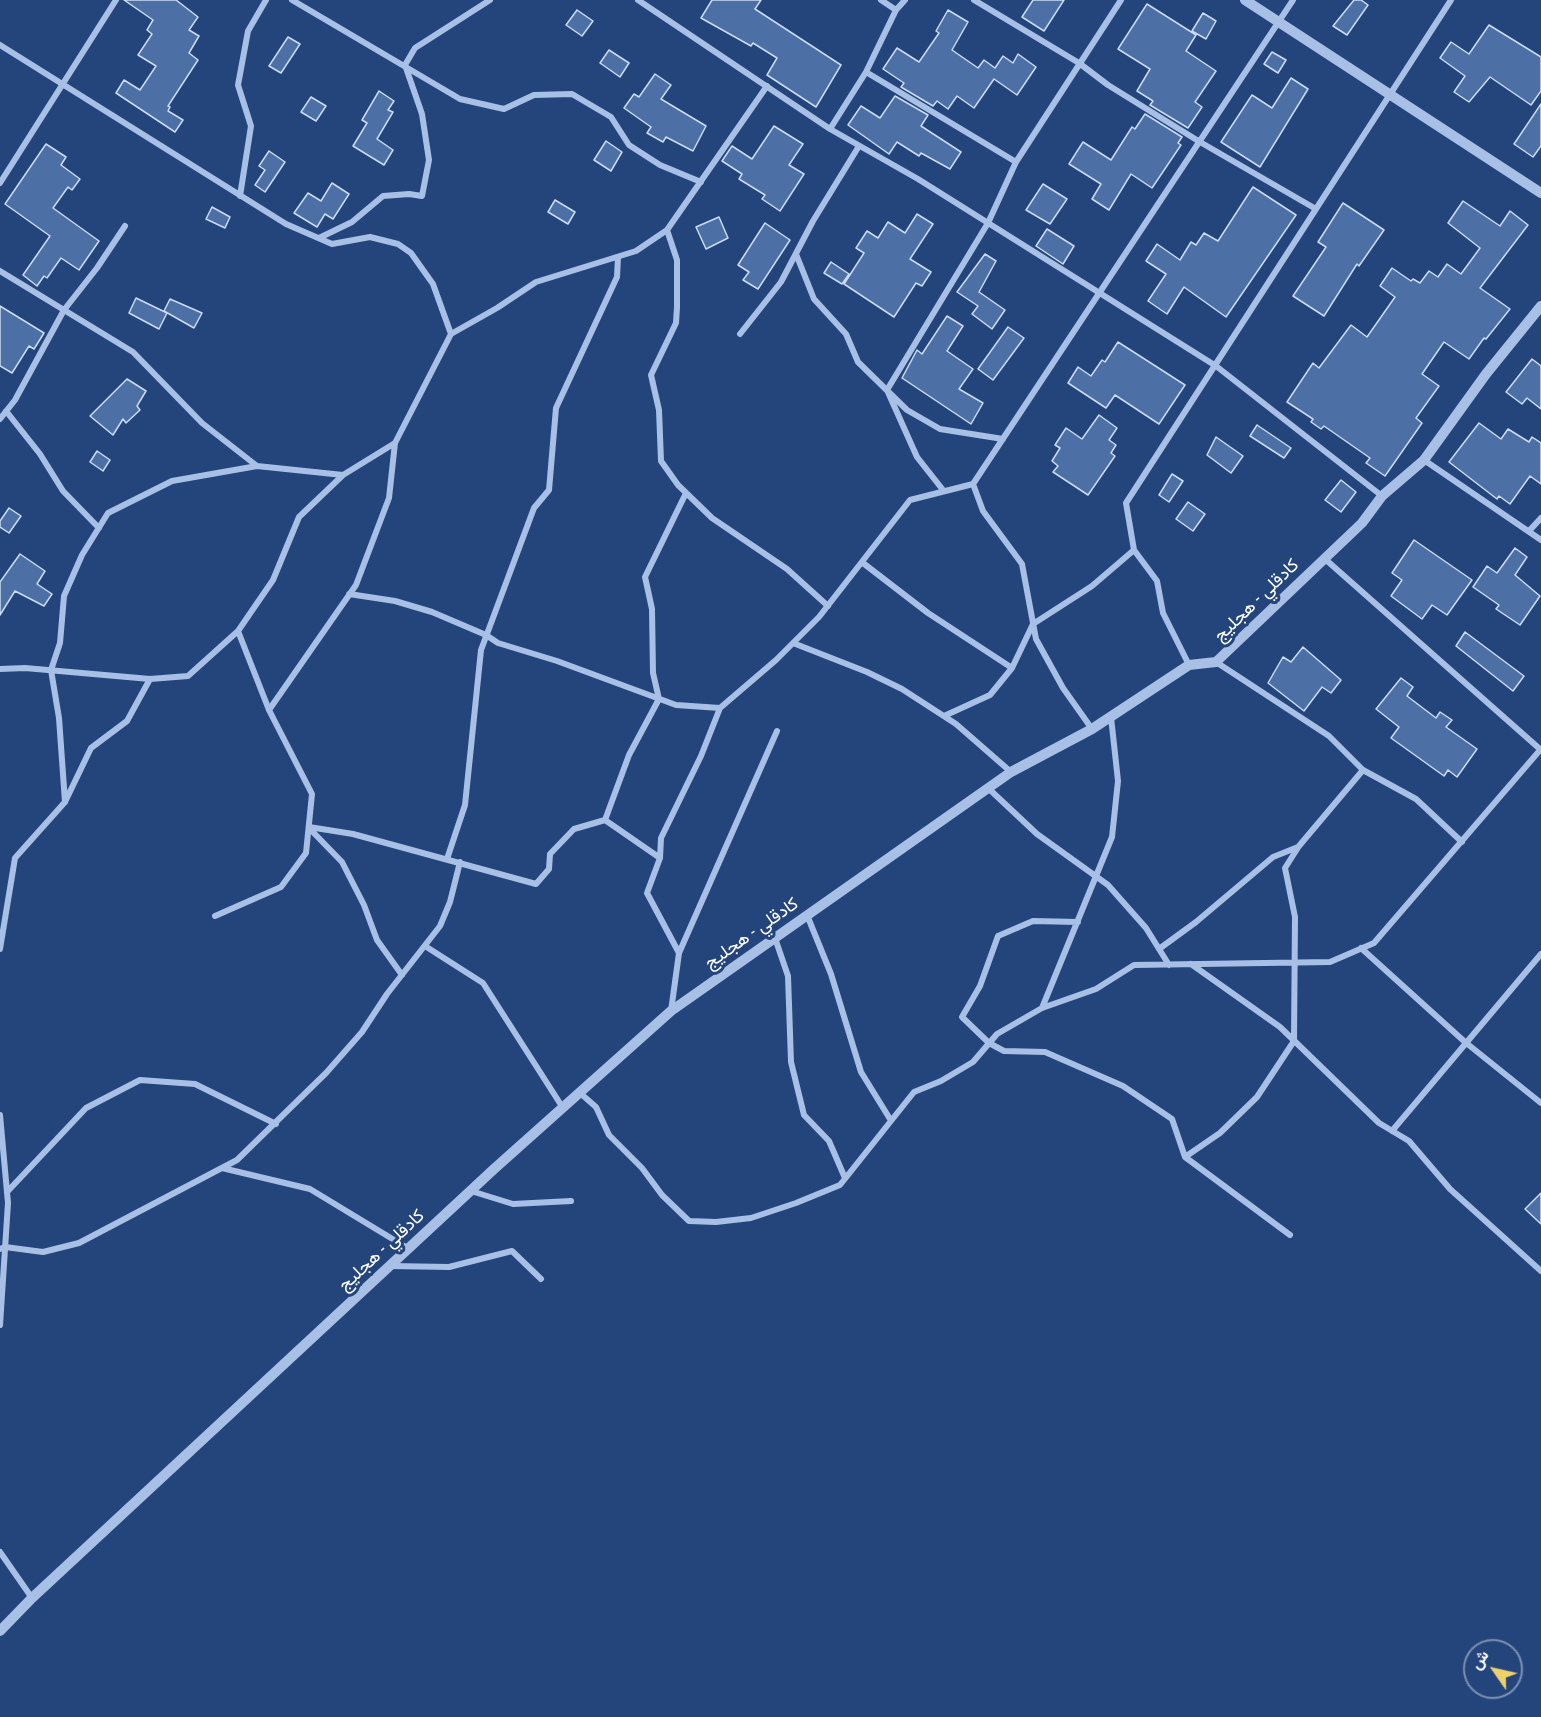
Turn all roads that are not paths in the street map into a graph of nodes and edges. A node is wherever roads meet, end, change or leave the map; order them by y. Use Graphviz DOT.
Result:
graph roads {
  1 [pos="116,0"];
  2 [pos="266,0"];
  3 [pos="292,0"];
  4 [pos="490,0"];
  5 [pos="638,0"];
  6 [pos="881,0"];
  7 [pos="905,0"];
  8 [pos="974,0"];
  9 [pos="1121,0"];
  10 [pos="1245,0"];
  11 [pos="1293,0"];
  12 [pos="1451,0"];
  13 [pos="896,10"];
  14 [pos="1279,22"];
  15 [pos="0,45"];
  16 [pos="1078,63"];
  17 [pos="405,65"];
  18 [pos="866,72"];
  19 [pos="62,86"];
  20 [pos="767,86"];
  21 [pos="1391,96"];
  22 [pos="830,129"];
  23 [pos="1200,142"];
  24 [pos="859,146"];
  25 [pos="1016,162"];
  26 [pos="700,182"];
  27 [pos="0,183"];
  28 [pos="1541,193"];
  29 [pos="240,196"];
  30 [pos="1316,210"];
  31 [pos="988,223"];
  32 [pos="125,226"];
  33 [pos="668,230"];
  34 [pos="320,238"];
  35 [pos="796,254"];
  36 [pos="618,257"];
  37 [pos="0,271"];
  38 [pos="1101,294"];
  39 [pos="1541,306"];
  40 [pos="64,310"];
  41 [pos="451,334"];
  42 [pos="740,334"];
  43 [pos="1216,366"];
  44 [pos="887,390"];
  45 [pos="6,411"];
  46 [pos="0,419"];
  47 [pos="1003,439"];
  48 [pos="395,442"];
  49 [pos="1424,460"];
  50 [pos="257,466"];
  51 [pos="342,475"];
  52 [pos="974,484"];
  53 [pos="943,490"];
  54 [pos="686,493"];
  55 [pos="1382,496"];
  56 [pos="1541,518"];
  57 [pos="99,528"];
  58 [pos="1529,531"];
  59 [pos="1541,540"];
  60 [pos="1134,550"];
  61 [pos="1324,559"];
  62 [pos="863,563"];
  63 [pos="349,594"];
  64 [pos="828,606"];
  65 [pos="1033,624"];
  66 [pos="238,631"];
  67 [pos="486,635"];
  68 [pos="793,643"];
  69 [pos="1216,662"];
  70 [pos="1189,665"];
  71 [pos="1012,668"];
  72 [pos="0,669"];
  73 [pos="51,670"];
  74 [pos="150,679"];
  75 [pos="659,699"];
  76 [pos="720,708"];
  77 [pos="269,710"];
  78 [pos="944,716"];
  79 [pos="1111,716"];
  80 [pos="1092,729"];
  81 [pos="777,731"];
  82 [pos="1541,750"];
  83 [pos="1363,770"];
  84 [pos="1011,772"];
  85 [pos="988,788"];
  86 [pos="65,802"];
  87 [pos="605,820"];
  88 [pos="309,827"];
  89 [pos="1462,842"];
  90 [pos="1299,846"];
  91 [pos="660,858"];
  92 [pos="447,859"];
  93 [pos="460,862"];
  94 [pos="1096,876"];
  95 [pos="215,915"];
  96 [pos="807,915"];
  97 [pos="1078,922"];
  98 [pos="775,938"];
  99 [pos="425,946"];
  100 [pos="1361,948"];
  101 [pos="0,949"];
  102 [pos="1159,949"];
  103 [pos="679,952"];
  104 [pos="1541,954"];
  105 [pos="1295,963"];
  106 [pos="1191,964"];
  107 [pos="1169,965"];
  108 [pos="402,975"];
  109 [pos="1042,1008"];
  110 [pos="671,1011"];
  111 [pos="1294,1041"];
  112 [pos="1465,1042"];
  113 [pos="989,1043"];
  114 [pos="580,1093"];
  115 [pos="1541,1103"];
  116 [pos="563,1108"];
  117 [pos="0,1115"];
  118 [pos="890,1119"];
  119 [pos="276,1124"];
  120 [pos="1392,1131"];
  121 [pos="1185,1157"];
  122 [pos="222,1168"];
  123 [pos="845,1178"];
  124 [pos="471,1191"];
  125 [pos="7,1192"];
  126 [pos="571,1202"];
  127 [pos="1290,1235"];
  128 [pos="3,1248"];
  129 [pos="409,1249"];
  130 [pos="390,1266"];
  131 [pos="1541,1270"];
  132 [pos="541,1279"];
  133 [pos="0,1325"];
  134 [pos="0,1552"];
  135 [pos="32,1598"];
  136 [pos="0,1631"];
  1 -- 19 [label="street"];
  2 -- 29 [label="street"];
  3 -- 17 [label="street"];
  4 -- 17 [label="street"];
  5 -- 20 [label="street"];
  6 -- 13 [label="street"];
  7 -- 13 [label="street"];
  8 -- 16 [label="street"];
  9 -- 16 [label="street"];
  10 -- 14 [label="street"];
  11 -- 14 [label="street"];
  12 -- 21 [label="street"];
  13 -- 18 [label="street"];
  14 -- 21 [label="street"];
  14 -- 23 [label="street"];
  15 -- 19 [label="street"];
  16 -- 23 [label="street"];
  16 -- 25 [label="street"];
  17 -- 26 [label="street"];
  17 -- 34 [label="street"];
  18 -- 22 [label="street"];
  18 -- 25 [label="street"];
  19 -- 27 [label="street"];
  19 -- 29 [label="street"];
  20 -- 22 [label="street"];
  20 -- 26 [label="street"];
  21 -- 28 [label="street"];
  21 -- 30 [label="street"];
  22 -- 24 [label="street"];
  23 -- 30 [label="street"];
  23 -- 38 [label="street"];
  24 -- 31 [label="street"];
  24 -- 35 [label="street"];
  25 -- 31 [label="street"];
  26 -- 33 [label="street"];
  29 -- 34 [label="street"];
  30 -- 43 [label="street"];
  31 -- 38 [label="street"];
  31 -- 44 [label="street"];
  32 -- 40 [label="street"];
  33 -- 36 [label="street"];
  33 -- 54 [label="street"];
  34 -- 41 [label="street"];
  35 -- 42 [label="street"];
  35 -- 44 [label="street"];
  36 -- 41 [label="street"];
  36 -- 67 [label="street"];
  37 -- 40 [label="street"];
  38 -- 43 [label="street"];
  38 -- 47 [label="street"];
  39 -- 49 [label="street, كادقلي - هجليج"];
  40 -- 45 [label="street"];
  40 -- 50 [label="street"];
  41 -- 48 [label="street"];
  43 -- 55 [label="street"];
  43 -- 60 [label="street"];
  44 -- 47 [label="street"];
  44 -- 53 [label="street"];
  45 -- 46 [label="street"];
  45 -- 57 [label="street"];
  47 -- 52 [label="street"];
  48 -- 51 [label="street"];
  48 -- 63 [label="street"];
  49 -- 55 [label="street, كادقلي - هجليج"];
  49 -- 58 [label="street"];
  50 -- 51 [label="street"];
  50 -- 57 [label="street"];
  51 -- 66 [label="street"];
  52 -- 53 [label="street"];
  52 -- 65 [label="street"];
  53 -- 62 [label="street"];
  54 -- 64 [label="street"];
  54 -- 75 [label="street"];
  55 -- 61 [label="street, كادقلي - هجليج"];
  56 -- 58 [label="street"];
  57 -- 73 [label="street"];
  58 -- 59 [label="street"];
  60 -- 65 [label="street"];
  60 -- 70 [label="street"];
  61 -- 69 [label="street, كادقلي - هجليج"];
  61 -- 82 [label="street"];
  62 -- 64 [label="street"];
  62 -- 71 [label="street"];
  63 -- 67 [label="street"];
  63 -- 77 [label="street"];
  64 -- 68 [label="street"];
  65 -- 71 [label="street"];
  65 -- 80 [label="street"];
  66 -- 74 [label="street"];
  66 -- 77 [label="street"];
  67 -- 75 [label="street"];
  67 -- 92 [label="street"];
  68 -- 76 [label="street"];
  68 -- 78 [label="street"];
  69 -- 70 [label="street, كادقلي - هجليج"];
  69 -- 83 [label="street"];
  70 -- 79 [label="street, كادقلي - هجليج"];
  71 -- 78 [label="street"];
  72 -- 73 [label="street"];
  73 -- 74 [label="street"];
  73 -- 86 [label="street"];
  74 -- 86 [label="street"];
  75 -- 76 [label="street"];
  75 -- 87 [label="street"];
  76 -- 91 [label="street"];
  77 -- 88 [label="street"];
  78 -- 84 [label="street"];
  79 -- 80 [label="street, كادقلي - هجليج"];
  79 -- 94 [label="street"];
  80 -- 84 [label="street, كادقلي - هجليج"];
  81 -- 103 [label="street"];
  82 -- 89 [label="street"];
  83 -- 89 [label="street"];
  83 -- 90 [label="street"];
  84 -- 85 [label="street, كادقلي - هجليج"];
  85 -- 94 [label="street"];
  85 -- 96 [label="street, كادقلي - هجليج"];
  86 -- 101 [label="street"];
  87 -- 91 [label="street"];
  87 -- 93 [label="street"];
  88 -- 92 [label="street"];
  88 -- 95 [label="street"];
  88 -- 108 [label="street"];
  89 -- 100 [label="street"];
  90 -- 102 [label="street"];
  90 -- 105 [label="street"];
  91 -- 103 [label="street"];
  92 -- 93 [label="street"];
  93 -- 99 [label="street"];
  94 -- 97 [label="street"];
  94 -- 102 [label="street"];
  96 -- 98 [label="street, كادقلي - هجليج"];
  96 -- 118 [label="street"];
  97 -- 109 [label="street"];
  97 -- 113 [label="street"];
  98 -- 110 [label="street, كادقلي - هجليج"];
  98 -- 123 [label="street"];
  99 -- 108 [label="street"];
  99 -- 116 [label="street"];
  100 -- 105 [label="street"];
  100 -- 112 [label="street"];
  102 -- 107 [label="street"];
  103 -- 110 [label="street"];
  104 -- 112 [label="street"];
  105 -- 106 [label="street"];
  105 -- 111 [label="street"];
  106 -- 107 [label="street"];
  106 -- 111 [label="street"];
  107 -- 109 [label="street"];
  108 -- 119 [label="street"];
  109 -- 113 [label="street"];
  110 -- 114 [label="street, كادقلي - هجليج"];
  111 -- 120 [label="street"];
  111 -- 121 [label="street"];
  112 -- 115 [label="street"];
  112 -- 120 [label="street"];
  113 -- 118 [label="street"];
  113 -- 121 [label="street"];
  114 -- 116 [label="street, كادقلي - هجليج"];
  114 -- 123 [label="street"];
  116 -- 124 [label="street, كادقلي - هجليج"];
  117 -- 125 [label="street"];
  118 -- 123 [label="street"];
  119 -- 122 [label="street"];
  119 -- 125 [label="street"];
  120 -- 131 [label="street"];
  121 -- 127 [label="street"];
  122 -- 128 [label="street"];
  122 -- 129 [label="street"];
  124 -- 126 [label="street"];
  124 -- 129 [label="street, كادقلي - هجليج"];
  125 -- 128 [label="street"];
  128 -- 133 [label="street"];
  129 -- 130 [label="street, كادقلي - هجليج"];
  130 -- 132 [label="street"];
  130 -- 135 [label="street, كادقلي - هجليج"];
  134 -- 135 [label="street"];
  135 -- 136 [label="street, كادقلي - هجليج"];
}
